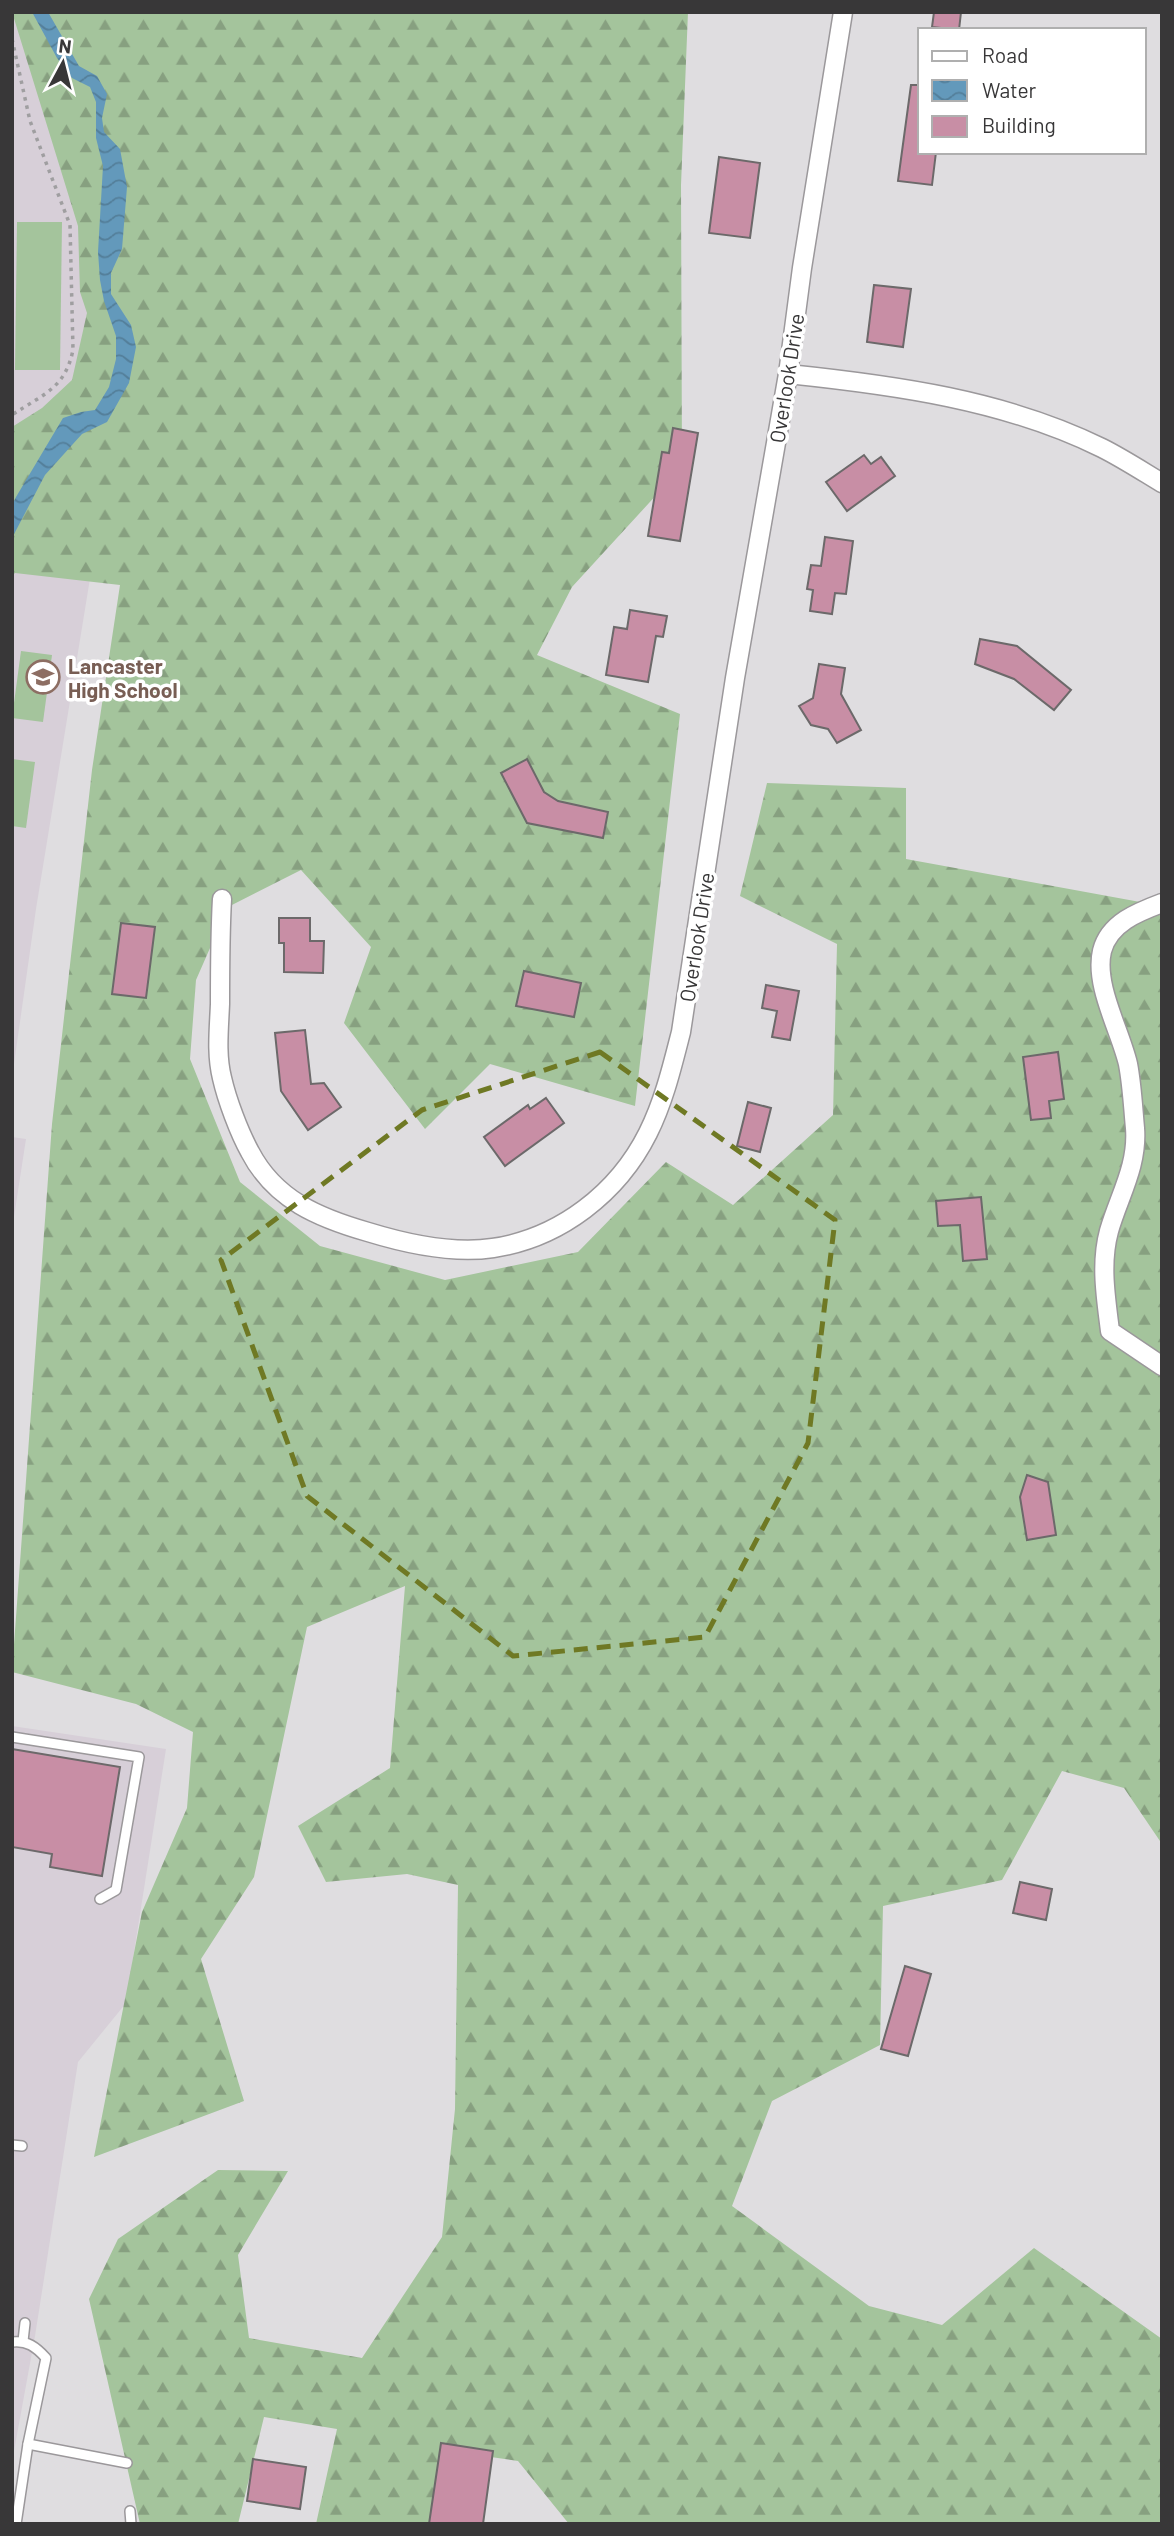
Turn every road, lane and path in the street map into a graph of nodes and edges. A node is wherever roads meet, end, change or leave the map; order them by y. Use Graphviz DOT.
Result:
graph roads {
  1 [pos="843,12"];
  2 [pos="12,39"];
  3 [pos="789,374"];
  4 [pos="12,415"];
  5 [pos="1162,483"];
  6 [pos="222,899"];
  7 [pos="1162,903"];
  8 [pos="1162,1366"];
  9 [pos="12,1737"];
  10 [pos="100,1899"];
  11 [pos="25,2323"];
  12 [pos="17,2341"];
  13 [pos="28,2444"];
  14 [pos="127,2463"];
  15 [pos="130,2511"];
  16 [pos="16,2524"];
  17 [pos="131,2524"];
  1 -- 3 [label="street, Overlook Drive"];
  2 -- 4 [label="path"];
  3 -- 5 [label="street"];
  3 -- 6 [label="street, Overlook Drive"];
  7 -- 8 [label="street"];
  9 -- 10 [label="lane"];
  11 -- 12 [label="lane"];
  12 -- 13 [label="lane"];
  13 -- 14 [label="lane"];
  13 -- 16 [label="lane"];
  15 -- 17 [label="lane"];
}
